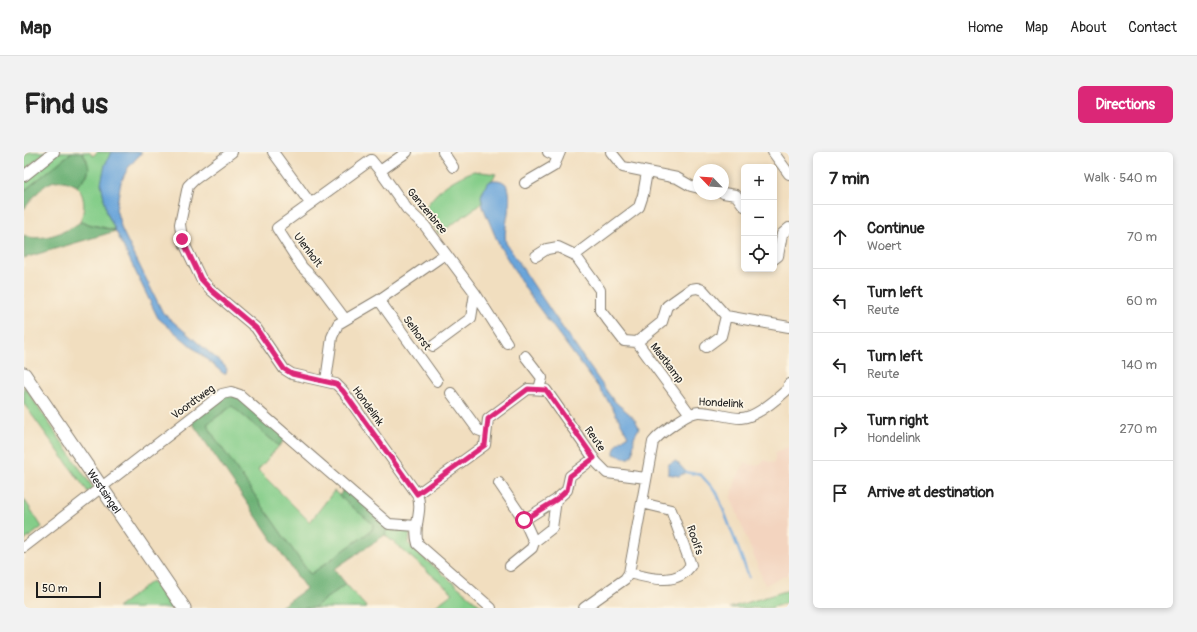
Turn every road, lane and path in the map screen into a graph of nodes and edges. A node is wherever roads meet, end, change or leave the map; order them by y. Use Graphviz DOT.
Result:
graph roads {
  1 [pos="54,152"];
  2 [pos="232,152"];
  3 [pos="273,152"];
  4 [pos="407,152"];
  5 [pos="443,152"];
  6 [pos="548,152"];
  7 [pos="611,152"];
  8 [pos="773,152"];
  9 [pos="559,154"];
  10 [pos="453,167"];
  11 [pos="380,172"];
  12 [pos="647,172"];
  13 [pos="789,174"];
  14 [pos="24,176"];
  15 [pos="525,182"];
  16 [pos="693,186"];
  17 [pos="729,194"];
  18 [pos="741,202"];
  19 [pos="310,203"];
  20 [pos="789,228"];
  21 [pos="777,242"];
  22 [pos="445,254"];
  23 [pos="575,255"];
  24 [pos="536,256"];
  25 [pos="777,257"];
  26 [pos="475,294"];
  27 [pos="379,300"];
  28 [pos="726,316"];
  29 [pos="345,319"];
  30 [pos="789,327"];
  31 [pos="507,342"];
  32 [pos="637,342"];
  33 [pos="433,346"];
  34 [pos="706,346"];
  35 [pos="525,356"];
  36 [pos="24,374"];
  37 [pos="326,381"];
  38 [pos="436,381"];
  39 [pos="789,388"];
  40 [pos="539,389"];
  41 [pos="451,393"];
  42 [pos="690,414"];
  43 [pos="486,433"];
  44 [pos="594,458"];
  45 [pos="646,478"];
  46 [pos="499,483"];
  47 [pos="101,487"];
  48 [pos="417,494"];
  49 [pos="556,500"];
  50 [pos="642,503"];
  51 [pos="524,520"];
  52 [pos="416,526"];
  53 [pos="534,542"];
  54 [pos="24,547"];
  55 [pos="510,566"];
  56 [pos="629,573"];
  57 [pos="184,608"];
  58 [pos="491,608"];
  59 [pos="584,608"];
  1 -- 14 [label="street"];
  2 -- 37 [label="street, Hondelink"];
  3 -- 19 [label="street"];
  4 -- 11 [label="street"];
  5 -- 10 [label="street"];
  6 -- 9 [label="street"];
  7 -- 12 [label="street"];
  8 -- 13 [label="street"];
  9 -- 15 [label="street"];
  11 -- 19 [label="street, Ulenholt"];
  11 -- 22 [label="street, Ganzenbree"];
  12 -- 16 [label="street"];
  12 -- 23 [label="street"];
  17 -- 18 [label="street"];
  19 -- 29 [label="street, Ulenholt"];
  20 -- 21 [label="street"];
  21 -- 25 [label="street"];
  22 -- 26 [label="street, Ganzenbree"];
  22 -- 27 [label="street"];
  23 -- 24 [label="street"];
  23 -- 32 [label="street, Maatkamp"];
  26 -- 31 [label="street, Ganzenbree"];
  26 -- 33 [label="street"];
  27 -- 29 [label="street"];
  27 -- 38 [label="street, Selhorst"];
  28 -- 30 [label="street"];
  28 -- 32 [label="street"];
  28 -- 34 [label="street"];
  29 -- 37 [label="street"];
  32 -- 42 [label="street, Maatkamp"];
  35 -- 40 [label="street"];
  36 -- 47 [label="main road, Westsingel"];
  37 -- 48 [label="street, Hondelink"];
  39 -- 42 [label="street, Hondelink"];
  40 -- 43 [label="street"];
  40 -- 44 [label="street, Reute"];
  41 -- 43 [label="street"];
  42 -- 45 [label="street, Hondelink"];
  43 -- 48 [label="street"];
  44 -- 45 [label="street, Reute"];
  44 -- 49 [label="street"];
  45 -- 50 [label="street, Hondelink"];
  46 -- 51 [label="street"];
  47 -- 52 [label="street, Voordtweg"];
  47 -- 54 [label="street, Voordtweg"];
  47 -- 57 [label="main road, Westsingel"];
  48 -- 52 [label="street"];
  49 -- 51 [label="street"];
  49 -- 53 [label="street"];
  50 -- 56 [label="street, Hondelink"];
  50 -- 56 [label="street, Roolfs"];
  51 -- 53 [label="street"];
  52 -- 58 [label="street"];
  53 -- 55 [label="street"];
  56 -- 59 [label="street"];
}
